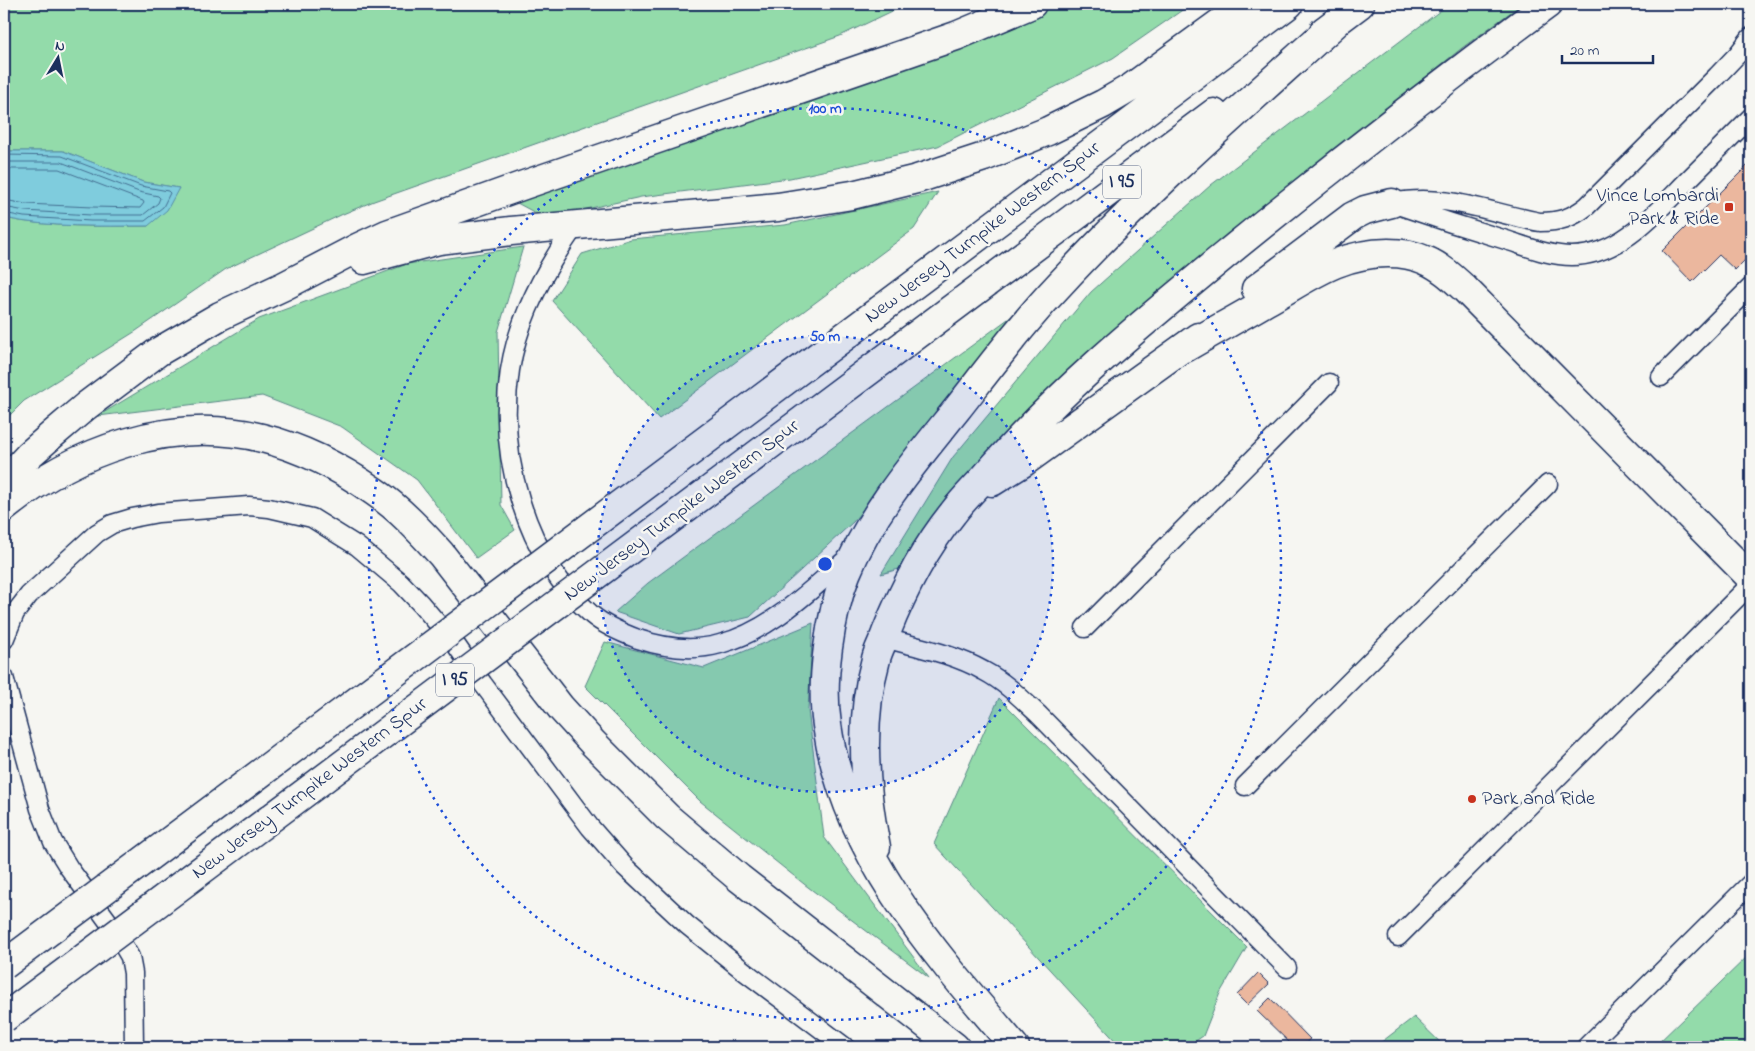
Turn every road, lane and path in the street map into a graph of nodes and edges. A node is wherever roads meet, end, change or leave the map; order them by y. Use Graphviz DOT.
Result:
graph roads {
  1 [pos="1032,4"];
  2 [pos="1246,4"];
  3 [pos="1289,4"];
  4 [pos="1360,4"];
  5 [pos="1548,4"];
  6 [pos="1338,20"];
  7 [pos="1751,37"];
  8 [pos="1751,117"];
  9 [pos="1392,203"];
  10 [pos="575,226"];
  11 [pos="284,286"];
  12 [pos="1751,287"];
  13 [pos="1185,348"];
  14 [pos="1662,377"];
  15 [pos="1330,383"];
  16 [pos="4,482"];
  17 [pos="1548,484"];
  18 [pos="967,497"];
  19 [pos="4,508"];
  20 [pos="858,549"];
  21 [pos="1751,578"];
  22 [pos="1751,584"];
  23 [pos="1085,628"];
  24 [pos="884,638"];
  25 [pos="4,640"];
  26 [pos="4,677"];
  27 [pos="1245,786"];
  28 [pos="885,877"];
  29 [pos="1751,882"];
  30 [pos="1398,937"];
  31 [pos="4,965"];
  32 [pos="1287,968"];
  33 [pos="4,1018"];
  34 [pos="134,1047"];
  35 [pos="845,1047"];
  36 [pos="955,1047"];
  37 [pos="1015,1047"];
  38 [pos="1586,1047"];
  1 -- 11 [label="highway"];
  2 -- 10 [label="highway"];
  3 -- 31 [label="highway, New Jersey Turnpike Western Spur / I 95, bridge"];
  4 -- 6 [label="highway, New Jersey Turnpike Western Spur / I 95"];
  5 -- 18 [label="highway"];
  6 -- 20 [label="highway"];
  6 -- 33 [label="highway, New Jersey Turnpike Western Spur / I 95, bridge"];
  7 -- 9 [label="lane"];
  8 -- 9 [label="lane"];
  9 -- 13 [label="highway"];
  10 -- 11 [label="highway"];
  10 -- 20 [label="lane"];
  11 -- 16 [label="highway"];
  12 -- 14 [label="lane"];
  13 -- 18 [label="highway"];
  13 -- 21 [label="highway"];
  15 -- 23 [label="lane"];
  17 -- 27 [label="lane"];
  18 -- 24 [label="highway"];
  19 -- 36 [label="highway"];
  20 -- 28 [label="highway"];
  22 -- 30 [label="lane"];
  24 -- 28 [label="highway"];
  24 -- 32 [label="lane"];
  25 -- 35 [label="lane"];
  26 -- 34 [label="lane"];
  28 -- 37 [label="highway"];
  29 -- 38 [label="lane"];
}
